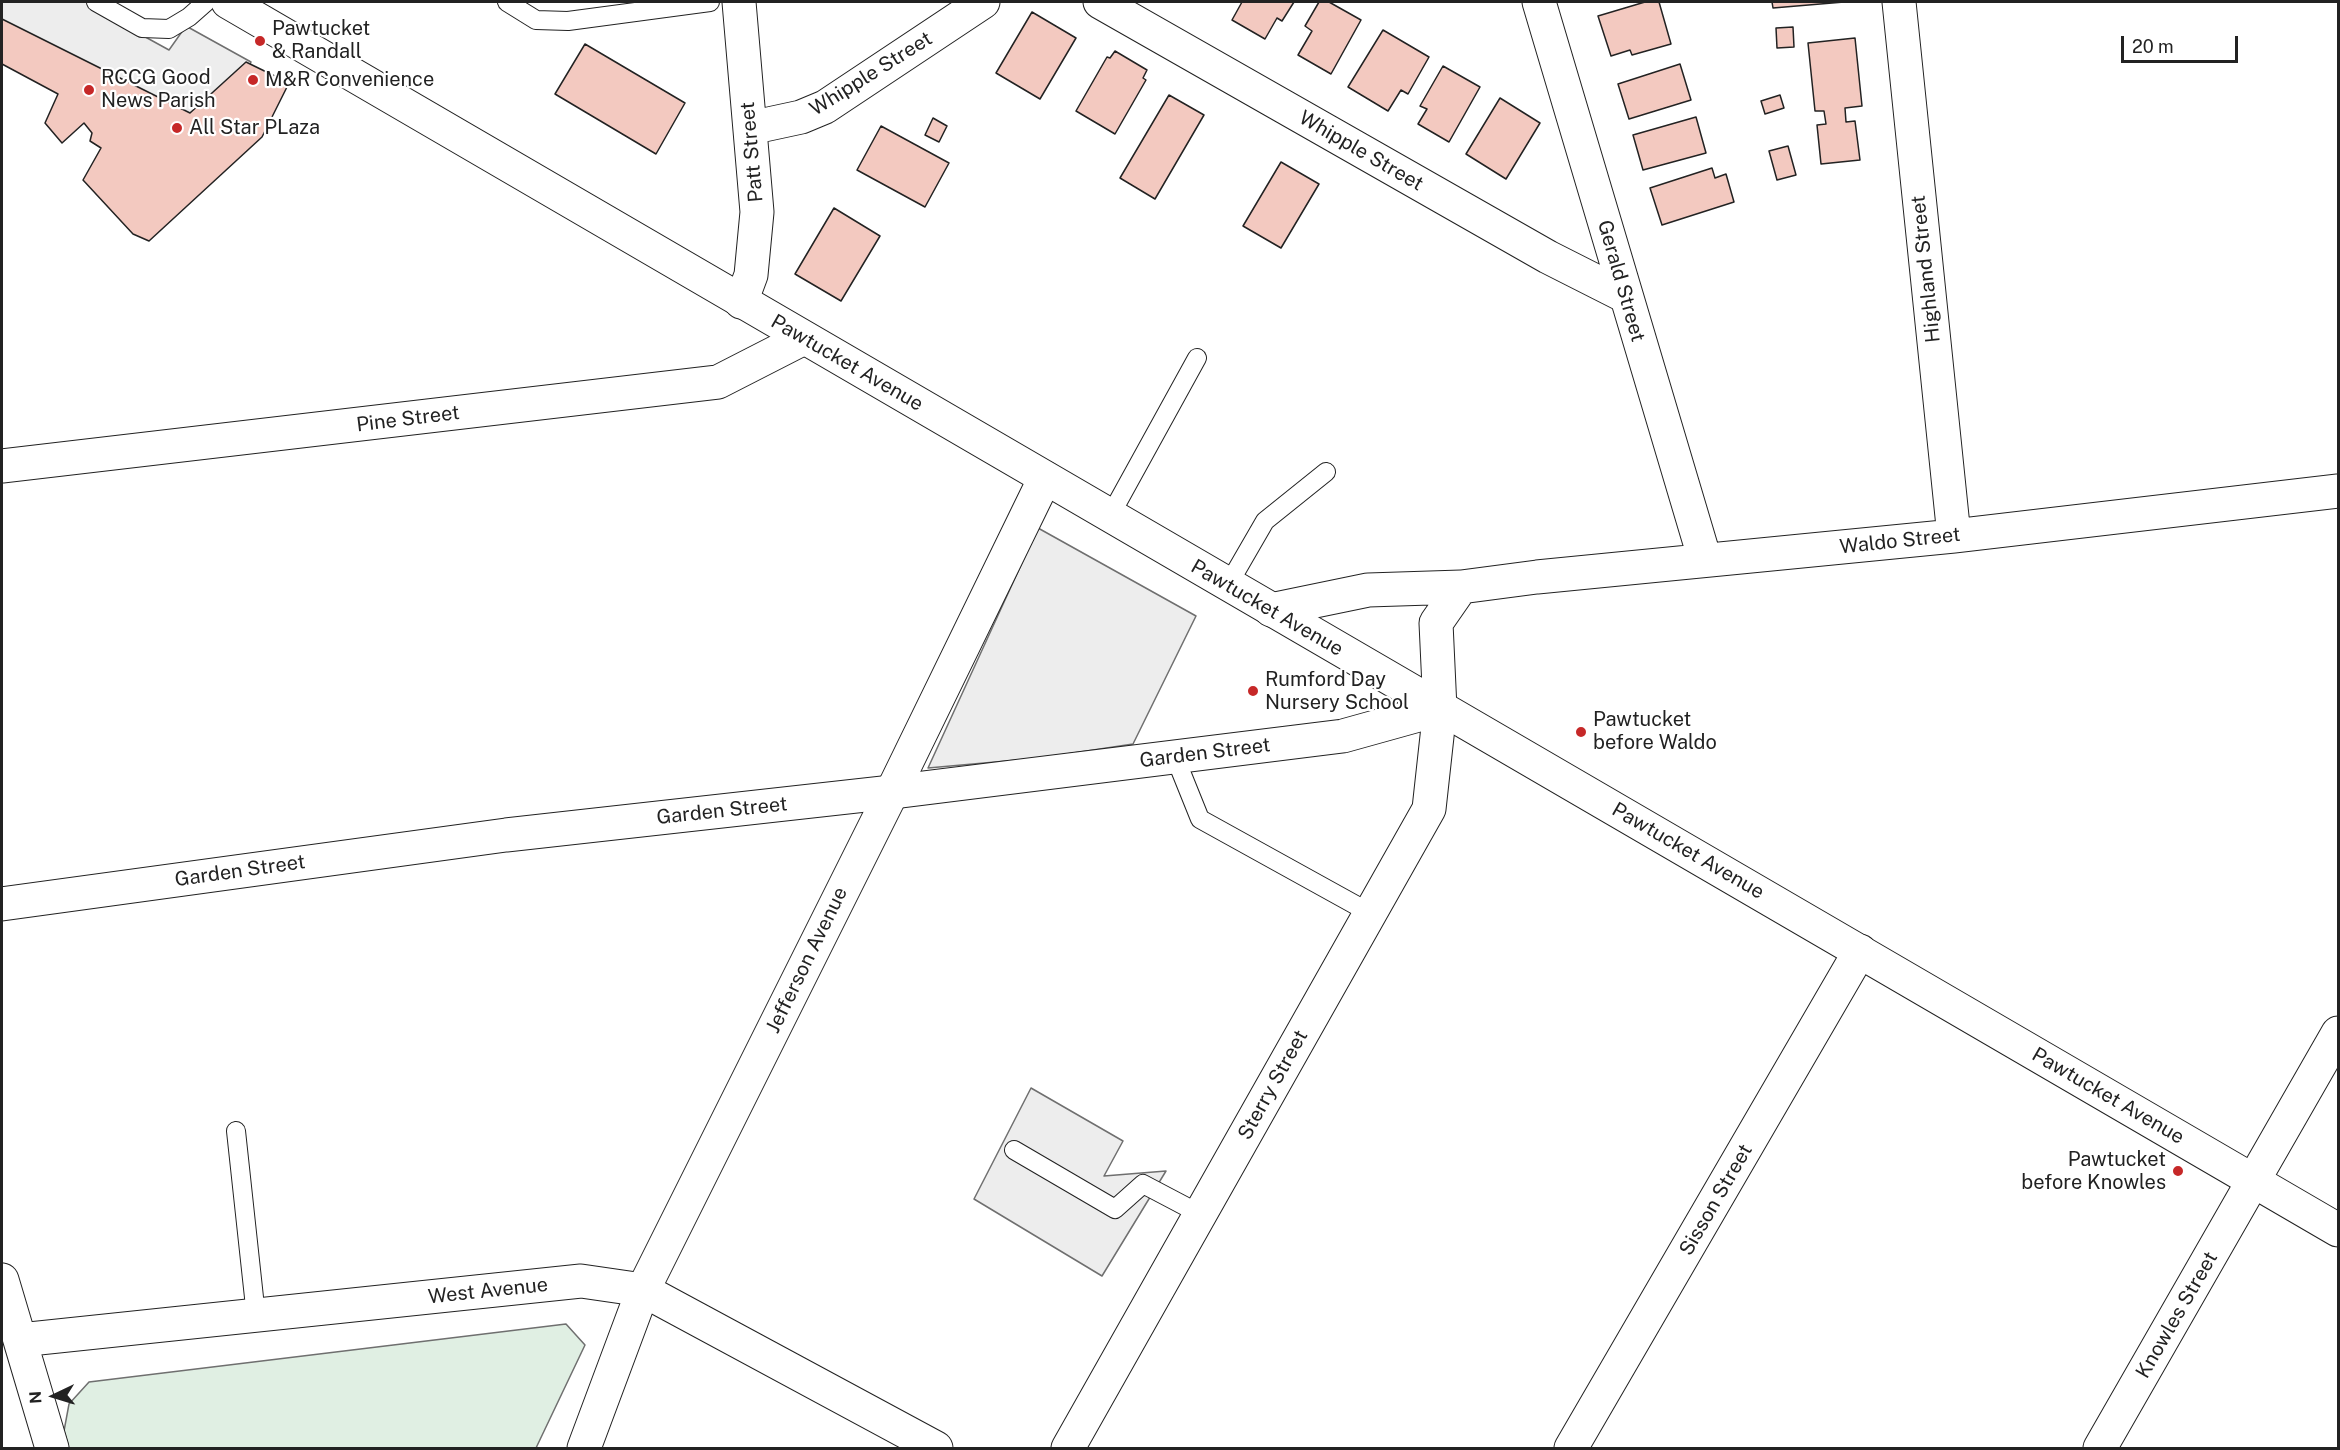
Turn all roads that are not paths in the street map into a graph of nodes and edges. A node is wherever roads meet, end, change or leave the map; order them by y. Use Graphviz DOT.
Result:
graph roads {
  1 [pos="96,2"];
  2 [pos="206,2"];
  3 [pos="228,2"];
  4 [pos="507,2"];
  5 [pos="710,2"];
  6 [pos="739,2"];
  7 [pos="983,2"];
  8 [pos="1100,2"];
  9 [pos="1539,2"];
  10 [pos="1899,2"];
  11 [pos="750,128"];
  12 [pos="1625,296"];
  13 [pos="741,302"];
  14 [pos="804,338"];
  15 [pos="1197,358"];
  16 [pos="2,466"];
  17 [pos="1326,472"];
  18 [pos="1045,478"];
  19 [pos="2338,491"];
  20 [pos="1110,516"];
  21 [pos="1954,536"];
  22 [pos="1705,560"];
  23 [pos="1228,585"];
  24 [pos="1461,587"];
  25 [pos="1271,610"];
  26 [pos="1440,709"];
  27 [pos="1175,757"];
  28 [pos="892,792"];
  29 [pos="2,904"];
  30 [pos="1370,913"];
  31 [pos="1860,951"];
  32 [pos="2338,1033"];
  33 [pos="236,1131"];
  34 [pos="1014,1150"];
  35 [pos="2254,1181"];
  36 [pos="1200,1214"];
  37 [pos="2338,1230"];
  38 [pos="2,1280"];
  39 [pos="644,1290"];
  40 [pos="256,1316"];
  41 [pos="11,1341"];
  42 [pos="52,1449"];
  43 [pos="584,1449"];
  44 [pos="936,1449"];
  45 [pos="1068,1449"];
  46 [pos="1571,1449"];
  47 [pos="2100,1449"];
  1 -- 2 [label="lane"];
  3 -- 13 [label="street, Pawtucket Avenue"];
  4 -- 5 [label="lane"];
  6 -- 11 [label="street, Patt Street"];
  7 -- 11 [label="street, Whipple Street"];
  8 -- 12 [label="street, Whipple Street"];
  9 -- 12 [label="street, Gerald Street"];
  10 -- 21 [label="street, Highland Street"];
  11 -- 13 [label="street, Patt Street"];
  12 -- 22 [label="street, Gerald Street"];
  13 -- 14 [label="street, Pawtucket Avenue"];
  14 -- 16 [label="street, Pine Street"];
  14 -- 18 [label="street, Pawtucket Avenue"];
  15 -- 20 [label="lane"];
  17 -- 23 [label="lane"];
  18 -- 20 [label="street, Pawtucket Avenue"];
  18 -- 28 [label="street, Jefferson Avenue"];
  19 -- 21 [label="street, Waldo Street"];
  20 -- 23 [label="street, Pawtucket Avenue"];
  21 -- 22 [label="street, Waldo Street"];
  22 -- 24 [label="street, Waldo Street"];
  23 -- 25 [label="street, Pawtucket Avenue"];
  24 -- 25 [label="street, Waldo Street"];
  24 -- 26 [label="street"];
  25 -- 26 [label="street, Pawtucket Avenue"];
  26 -- 27 [label="street, Garden Street"];
  26 -- 30 [label="street, Sterry Street"];
  26 -- 31 [label="street, Pawtucket Avenue"];
  27 -- 28 [label="street, Garden Street"];
  27 -- 30 [label="lane"];
  28 -- 29 [label="street, Garden Street"];
  28 -- 39 [label="street, Jefferson Avenue"];
  30 -- 36 [label="street, Sterry Street"];
  31 -- 35 [label="street, Pawtucket Avenue"];
  31 -- 46 [label="street, Sisson Street"];
  32 -- 35 [label="street, Knowles Street"];
  33 -- 40 [label="lane"];
  34 -- 36 [label="lane"];
  35 -- 37 [label="street, Pawtucket Avenue"];
  35 -- 47 [label="street, Knowles Street"];
  36 -- 45 [label="street, Sterry Street"];
  38 -- 41 [label="street"];
  39 -- 40 [label="street, West Avenue"];
  39 -- 43 [label="street, Jefferson Avenue"];
  39 -- 44 [label="street, West Avenue"];
  40 -- 41 [label="street, West Avenue"];
  41 -- 42 [label="street"];
}
